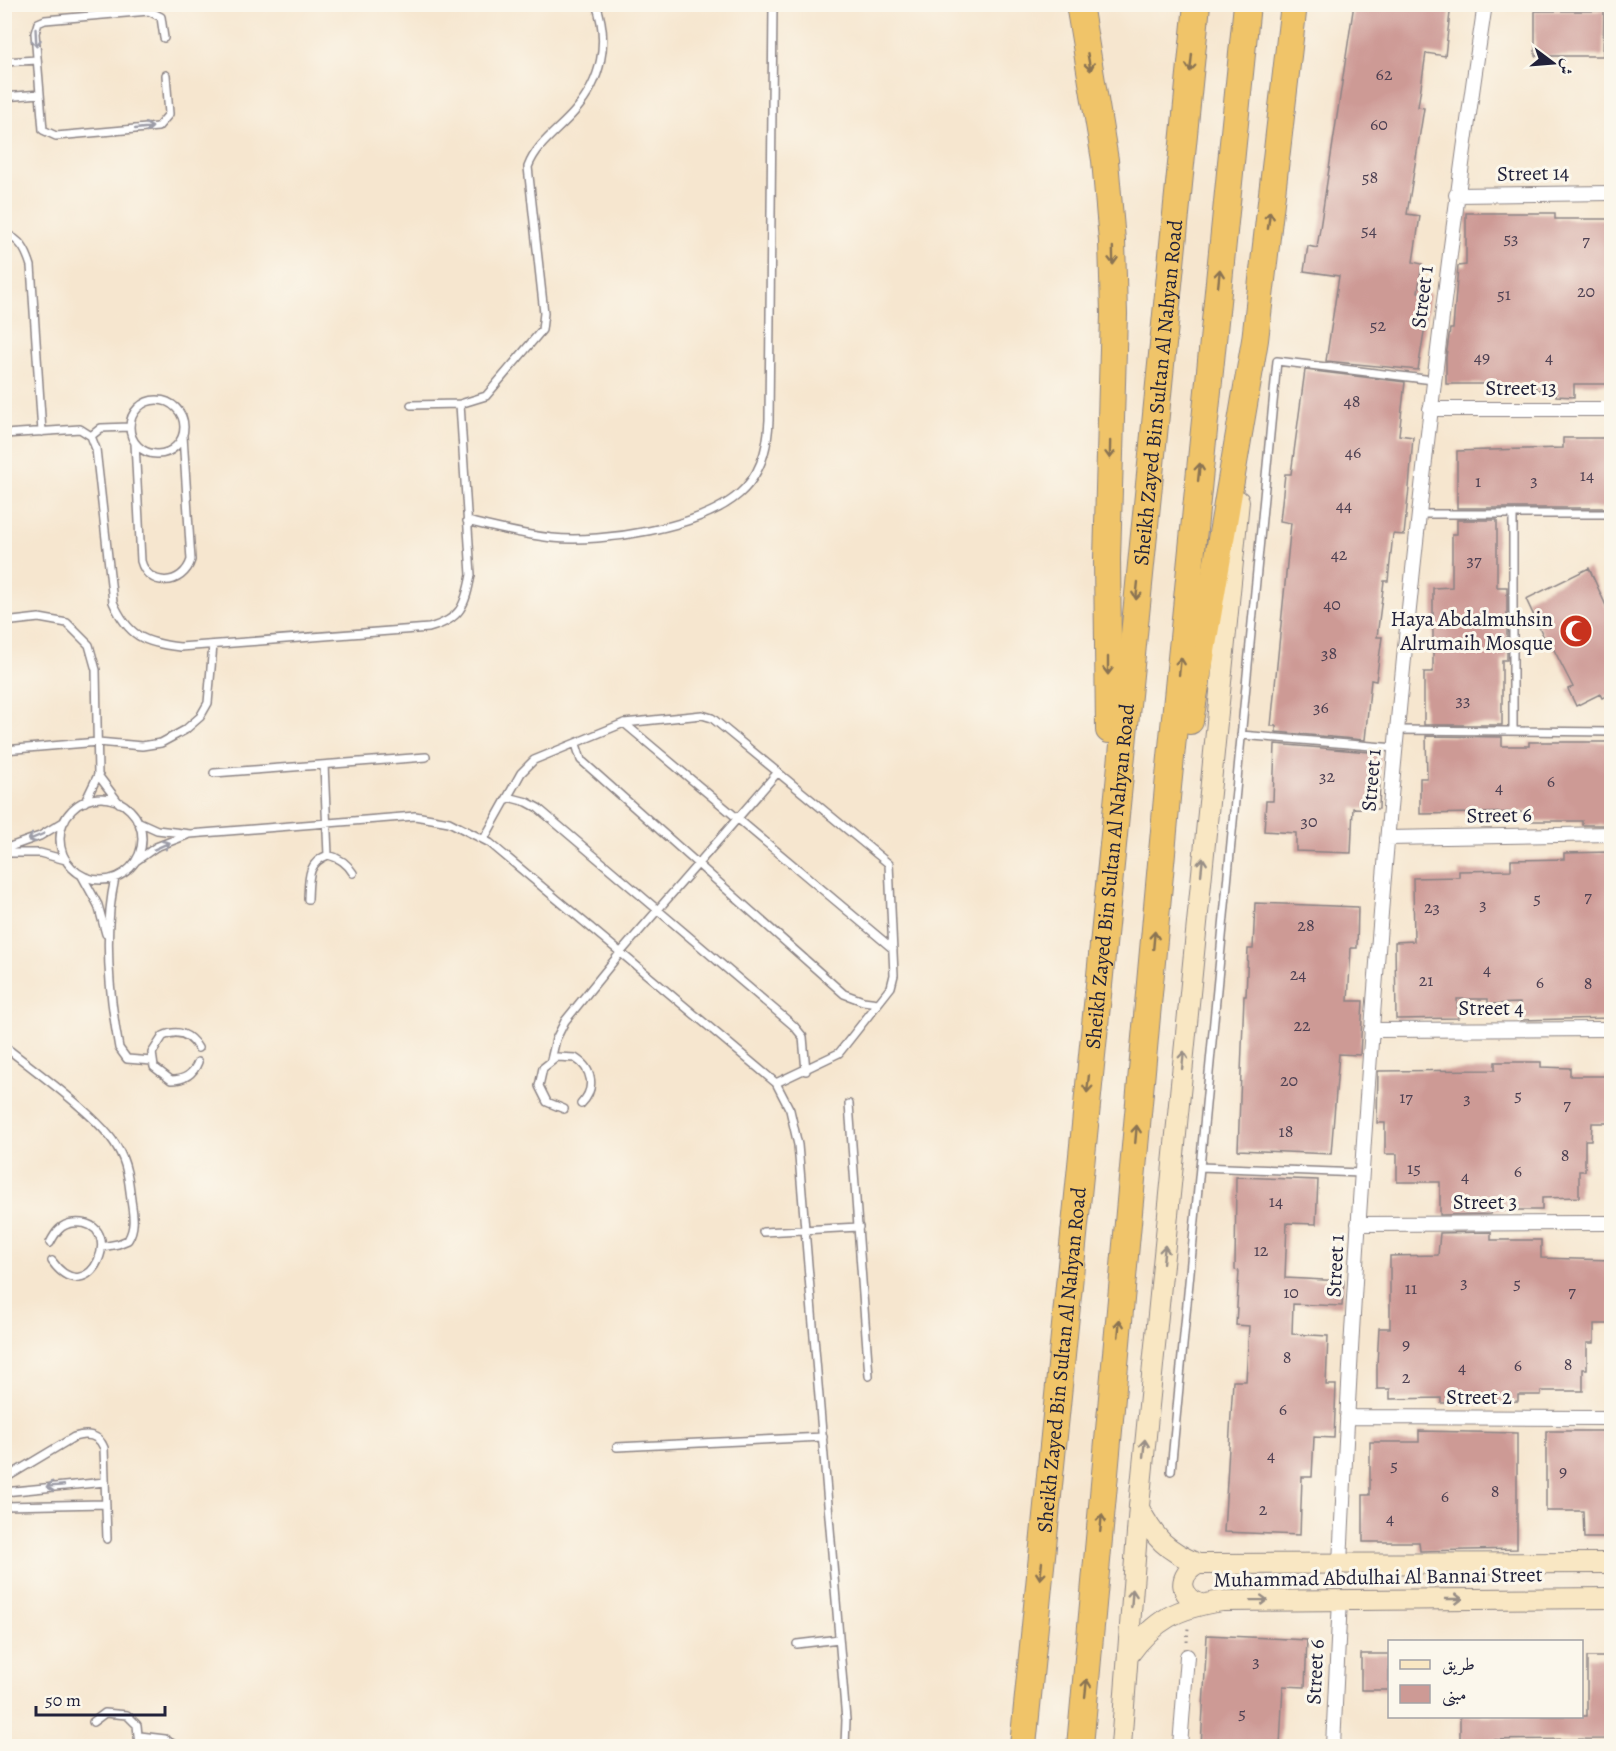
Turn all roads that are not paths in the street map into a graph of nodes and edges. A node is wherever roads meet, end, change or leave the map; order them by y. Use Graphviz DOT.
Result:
graph roads {
  1 [pos="596,4"];
  2 [pos="772,4"];
  3 [pos="1079,4"];
  4 [pos="1197,4"];
  5 [pos="1247,4"];
  6 [pos="1294,4"];
  7 [pos="1485,4"];
  8 [pos="164,38"];
  9 [pos="37,60"];
  10 [pos="4,62"];
  11 [pos="166,75"];
  12 [pos="40,94"];
  13 [pos="4,97"];
  14 [pos="1611,193"];
  15 [pos="1456,195"];
  16 [pos="4,233"];
  17 [pos="1255,340"];
  18 [pos="1433,380"];
  19 [pos="460,404"];
  20 [pos="411,405"];
  21 [pos="1430,409"];
  22 [pos="1611,409"];
  23 [pos="130,427"];
  24 [pos="42,432"];
  25 [pos="4,434"];
  26 [pos="91,436"];
  27 [pos="183,436"];
  28 [pos="135,443"];
  29 [pos="1418,514"];
  30 [pos="1513,514"];
  31 [pos="1611,514"];
  32 [pos="467,520"];
  33 [pos="4,622"];
  34 [pos="213,645"];
  35 [pos="624,723"];
  36 [pos="1396,730"];
  37 [pos="1513,731"];
  38 [pos="1611,732"];
  39 [pos="1241,735"];
  40 [pos="98,742"];
  41 [pos="576,744"];
  42 [pos="1395,748"];
  43 [pos="4,750"];
  44 [pos="426,757"];
  45 [pos="324,765"];
  46 [pos="778,772"];
  47 [pos="214,773"];
  48 [pos="98,776"];
  49 [pos="1167,787"];
  50 [pos="508,797"];
  51 [pos="85,802"];
  52 [pos="119,803"];
  53 [pos="736,819"];
  54 [pos="65,821"];
  55 [pos="137,822"];
  56 [pos="327,823"];
  57 [pos="189,834"];
  58 [pos="1611,834"];
  59 [pos="1387,838"];
  60 [pos="484,839"];
  61 [pos="4,851"];
  62 [pos="328,855"];
  63 [pos="1110,859"];
  64 [pos="66,860"];
  65 [pos="136,861"];
  66 [pos="699,863"];
  67 [pos="353,873"];
  68 [pos="82,876"];
  69 [pos="115,878"];
  70 [pos="308,899"];
  71 [pos="656,912"];
  72 [pos="108,945"];
  73 [pos="893,949"];
  74 [pos="621,952"];
  75 [pos="878,1003"];
  76 [pos="1611,1029"];
  77 [pos="1371,1030"];
  78 [pos="4,1046"];
  79 [pos="198,1048"];
  80 [pos="152,1060"];
  81 [pos="552,1060"];
  82 [pos="198,1062"];
  83 [pos="806,1071"];
  84 [pos="776,1083"];
  85 [pos="581,1104"];
  86 [pos="849,1104"];
  87 [pos="564,1109"];
  88 [pos="1200,1167"];
  89 [pos="1361,1173"];
  90 [pos="1611,1223"];
  91 [pos="1358,1224"];
  92 [pos="859,1227"];
  93 [pos="806,1230"];
  94 [pos="764,1232"];
  95 [pos="50,1243"];
  96 [pos="102,1247"];
  97 [pos="52,1260"];
  98 [pos="869,1376"];
  99 [pos="1347,1418"];
  100 [pos="1611,1418"];
  101 [pos="823,1437"];
  102 [pos="616,1447"];
  103 [pos="1171,1471"];
  104 [pos="4,1479"];
  105 [pos="105,1482"];
  106 [pos="4,1492"];
  107 [pos="105,1504"];
  108 [pos="4,1506"];
  109 [pos="1139,1506"];
  110 [pos="107,1539"];
  111 [pos="1611,1563"];
  112 [pos="1198,1564"];
  113 [pos="1340,1564"];
  114 [pos="1611,1598"];
  115 [pos="1340,1599"];
  116 [pos="1194,1606"];
  117 [pos="839,1639"];
  118 [pos="797,1644"];
  119 [pos="1128,1656"];
  120 [pos="1187,1656"];
  121 [pos="93,1722"];
  122 [pos="140,1736"];
  123 [pos="139,1746"];
  124 [pos="176,1746"];
  125 [pos="845,1746"];
  126 [pos="1023,1746"];
  127 [pos="1080,1746"];
  128 [pos="1121,1746"];
  129 [pos="1180,1746"];
  130 [pos="1333,1746"];
  1 -- 19 [label="lane"];
  2 -- 32 [label="lane"];
  3 -- 63 [label="highway, one-way"];
  4 -- 63 [label="highway, Sheikh Zayed Bin Sultan Al Nahyan Road, one-way"];
  49 -- 5 [label="highway, one-way"];
  17 -- 6 [label="highway, one-way"];
  7 -- 15 [label="street, Street 1"];
  8 -- 9 [label="lane, one-way"];
  9 -- 10 [label="lane"];
  9 -- 12 [label="lane"];
  12 -- 11 [label="lane, one-way"];
  12 -- 13 [label="lane"];
  14 -- 15 [label="street, Street 14"];
  15 -- 18 [label="street, Street 1"];
  16 -- 24 [label="lane"];
  17 -- 49 [label="highway"];
  109 -- 17 [label="main road, one-way"];
  18 -- 21 [label="street, Street 1"];
  18 -- 39 [label="lane"];
  19 -- 20 [label="lane"];
  19 -- 32 [label="lane"];
  21 -- 22 [label="street, Street 13"];
  21 -- 29 [label="street, Street 1"];
  23 -- 26 [label="lane"];
  23 -- 27 [label="lane"];
  23 -- 28 [label="lane"];
  24 -- 25 [label="lane"];
  24 -- 26 [label="lane"];
  26 -- 34 [label="lane"];
  27 -- 28 [label="lane"];
  27 -- 28 [label="lane"];
  29 -- 30 [label="lane"];
  29 -- 36 [label="street, Street 1"];
  30 -- 31 [label="lane"];
  30 -- 37 [label="lane"];
  32 -- 34 [label="lane"];
  33 -- 40 [label="lane"];
  34 -- 40 [label="lane"];
  35 -- 41 [label="lane"];
  35 -- 46 [label="lane"];
  35 -- 53 [label="lane"];
  36 -- 37 [label="lane"];
  36 -- 42 [label="street, Street 1"];
  37 -- 38 [label="lane"];
  39 -- 42 [label="lane"];
  39 -- 88 [label="lane"];
  40 -- 43 [label="lane"];
  40 -- 48 [label="lane"];
  41 -- 50 [label="lane"];
  41 -- 66 [label="lane"];
  42 -- 59 [label="street, Street 1"];
  44 -- 45 [label="lane"];
  45 -- 47 [label="lane"];
  45 -- 56 [label="lane"];
  46 -- 53 [label="lane"];
  46 -- 73 [label="lane"];
  48 -- 51 [label="lane"];
  48 -- 52 [label="lane"];
  127 -- 49 [label="highway, one-way"];
  50 -- 60 [label="lane"];
  50 -- 71 [label="lane"];
  51 -- 52 [label="lane"];
  51 -- 54 [label="lane"];
  52 -- 55 [label="lane"];
  53 -- 66 [label="lane"];
  53 -- 73 [label="lane"];
  54 -- 61 [label="lane, one-way"];
  54 -- 64 [label="lane"];
  55 -- 57 [label="lane"];
  55 -- 65 [label="lane"];
  56 -- 57 [label="lane"];
  56 -- 60 [label="lane"];
  56 -- 62 [label="lane"];
  65 -- 57 [label="lane, one-way"];
  58 -- 59 [label="street, Street 6"];
  59 -- 77 [label="street, Street 1"];
  60 -- 74 [label="lane"];
  61 -- 64 [label="lane"];
  62 -- 67 [label="lane"];
  62 -- 70 [label="lane"];
  63 -- 126 [label="highway, Sheikh Zayed Bin Sultan Al Nahyan Road, one-way"];
  64 -- 68 [label="lane"];
  65 -- 69 [label="lane"];
  66 -- 71 [label="lane"];
  66 -- 75 [label="lane"];
  68 -- 69 [label="lane"];
  68 -- 72 [label="lane"];
  69 -- 72 [label="lane"];
  71 -- 74 [label="lane"];
  71 -- 83 [label="lane"];
  72 -- 80 [label="lane"];
  73 -- 75 [label="lane"];
  74 -- 81 [label="lane"];
  74 -- 84 [label="lane"];
  75 -- 83 [label="lane"];
  76 -- 77 [label="street, Street 4"];
  77 -- 89 [label="street, Street 1"];
  78 -- 96 [label="lane"];
  79 -- 80 [label="lane"];
  80 -- 82 [label="lane"];
  81 -- 85 [label="lane"];
  81 -- 87 [label="lane"];
  83 -- 84 [label="lane"];
  84 -- 93 [label="lane"];
  86 -- 92 [label="lane"];
  88 -- 89 [label="lane"];
  88 -- 103 [label="lane"];
  89 -- 91 [label="street, Street 1"];
  90 -- 91 [label="street, Street 3"];
  91 -- 99 [label="street, Street 1"];
  92 -- 93 [label="lane"];
  92 -- 98 [label="lane"];
  93 -- 94 [label="lane"];
  93 -- 101 [label="lane"];
  95 -- 96 [label="lane"];
  96 -- 97 [label="lane"];
  99 -- 100 [label="street, Street 2"];
  99 -- 113 [label="street, Street 1"];
  101 -- 102 [label="lane"];
  101 -- 117 [label="lane"];
  104 -- 105 [label="lane"];
  105 -- 106 [label="lane, one-way"];
  105 -- 107 [label="lane"];
  107 -- 108 [label="lane"];
  107 -- 110 [label="lane"];
  109 -- 112 [label="main road, Muhammad Abdulhai Al Bannai Street"];
  119 -- 109 [label="main road, one-way"];
  111 -- 113 [label="main road, Muhammad Abdulhai Al Bannai Street"];
  112 -- 113 [label="main road, Muhammad Abdulhai Al Bannai Street"];
  112 -- 116 [label="main road"];
  115 -- 114 [label="main road, Muhammad Abdulhai Al Bannai Street, one-way"];
  116 -- 115 [label="main road, Muhammad Abdulhai Al Bannai Street, one-way"];
  115 -- 130 [label="street, Street 6"];
  116 -- 119 [label="main road, Muhammad Abdulhai Al Bannai Street"];
  117 -- 118 [label="lane"];
  117 -- 125 [label="lane"];
  119 -- 128 [label="main road"];
  120 -- 129 [label="street"];
  121 -- 122 [label="lane"];
  122 -- 123 [label="lane"];
  122 -- 124 [label="lane"];
}
